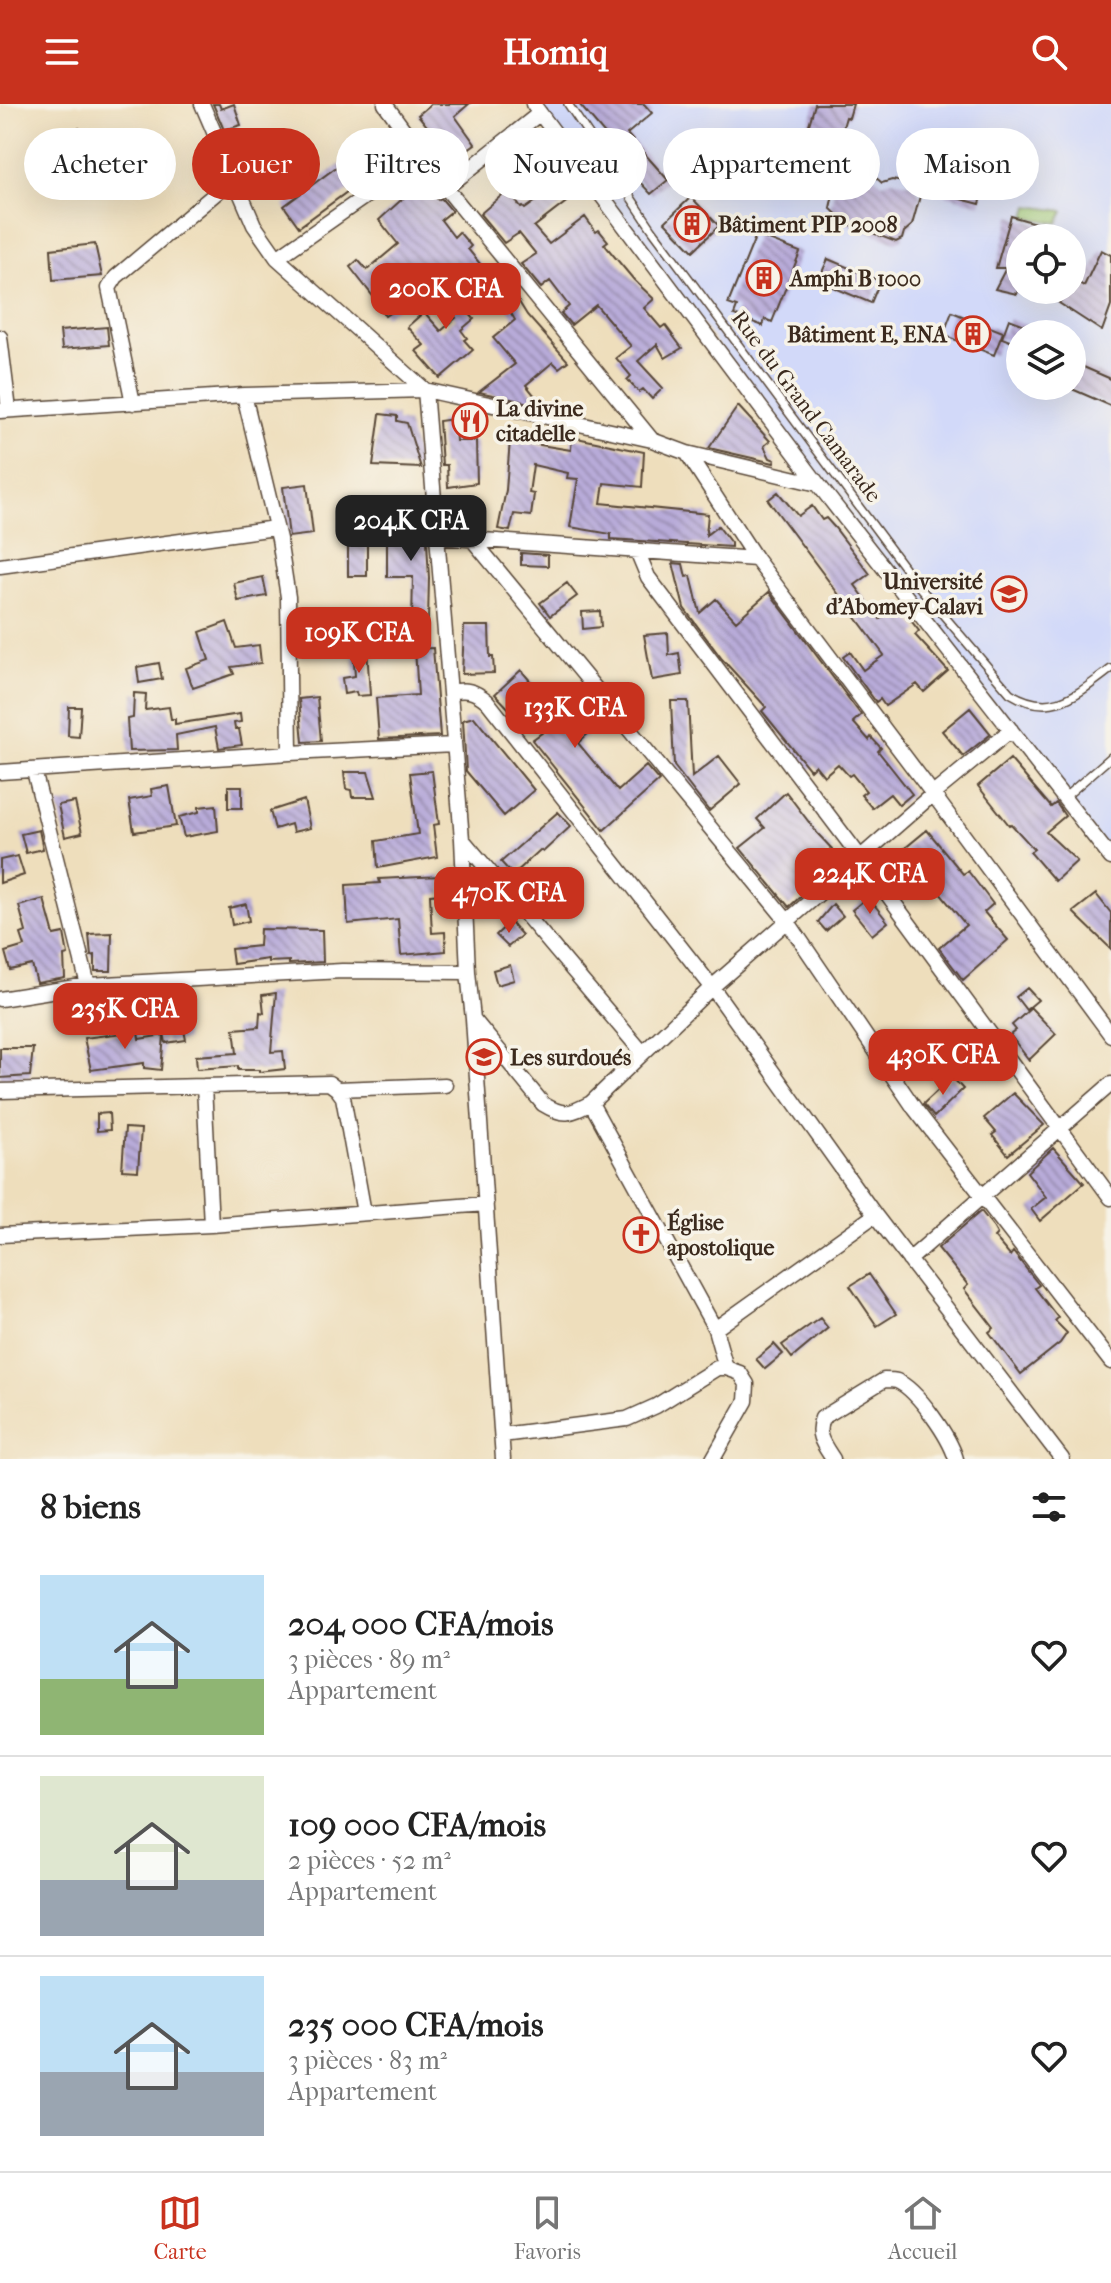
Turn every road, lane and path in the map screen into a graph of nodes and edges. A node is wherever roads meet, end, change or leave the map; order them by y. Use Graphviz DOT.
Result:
graph roads {
  1 [pos="202,104"];
  2 [pos="385,104"];
  3 [pos="568,104"];
  4 [pos="536,109"];
  5 [pos="212,128"];
  6 [pos="403,128"];
  7 [pos="469,168"];
  8 [pos="208,200"];
  9 [pos="243,200"];
  10 [pos="360,200"];
  11 [pos="456,200"];
  12 [pos="277,258"];
  13 [pos="0,337"];
  14 [pos="425,390"];
  15 [pos="244,395"];
  16 [pos="133,403"];
  17 [pos="4,411"];
  18 [pos="652,440"];
  19 [pos="687,453"];
  20 [pos="818,484"];
  21 [pos="275,528"];
  22 [pos="439,537"];
  23 [pos="472,539"];
  24 [pos="638,553"];
  25 [pos="756,559"];
  26 [pos="0,566"];
  27 [pos="1111,669"];
  28 [pos="450,692"];
  29 [pos="1011,730"];
  30 [pos="454,745"];
  31 [pos="290,753"];
  32 [pos="1111,757"];
  33 [pos="34,771"];
  34 [pos="0,772"];
  35 [pos="933,794"];
  36 [pos="1065,797"];
  37 [pos="462,839"];
  38 [pos="860,857"];
  39 [pos="1111,858"];
  40 [pos="788,922"];
  41 [pos="468,972"];
  42 [pos="88,985"];
  43 [pos="712,987"];
  44 [pos="0,999"];
  45 [pos="473,1019"];
  46 [pos="1111,1035"];
  47 [pos="642,1052"];
  48 [pos="1111,1084"];
  49 [pos="445,1085"];
  50 [pos="204,1086"];
  51 [pos="337,1089"];
  52 [pos="0,1091"];
  53 [pos="591,1103"];
  54 [pos="1060,1129"];
  55 [pos="982,1195"];
  56 [pos="1111,1198"];
  57 [pos="486,1204"];
  58 [pos="364,1213"];
  59 [pos="875,1215"];
  60 [pos="211,1225"];
  61 [pos="0,1235"];
  62 [pos="909,1260"];
  63 [pos="715,1329"];
  64 [pos="1111,1362"];
  65 [pos="726,1368"];
  66 [pos="502,1435"];
  67 [pos="503,1459"];
  68 [pos="713,1459"];
  69 [pos="833,1459"];
  70 [pos="956,1459"];
  71 [pos="1062,1459"];
  1 -- 5 [label="street"];
  2 -- 6 [label="street"];
  3 -- 27 [label="lane, Rue du Grand Camarade"];
  4 -- 7 [label="street"];
  4 -- 20 [label="street"];
  8 -- 16 [label="street"];
  9 -- 12 [label="street"];
  10 -- 12 [label="street"];
  11 -- 18 [label="street"];
  12 -- 14 [label="street"];
  13 -- 17 [label="street"];
  14 -- 15 [label="street"];
  14 -- 18 [label="street"];
  14 -- 22 [label="street"];
  15 -- 16 [label="street"];
  15 -- 21 [label="street"];
  16 -- 17 [label="street"];
  18 -- 19 [label="street"];
  19 -- 20 [label="street"];
  19 -- 25 [label="street"];
  20 -- 29 [label="street"];
  21 -- 26 [label="street"];
  21 -- 31 [label="street"];
  22 -- 23 [label="street"];
  22 -- 28 [label="street"];
  23 -- 24 [label="street"];
  23 -- 40 [label="street"];
  24 -- 25 [label="street"];
  24 -- 38 [label="street"];
  25 -- 35 [label="street"];
  28 -- 30 [label="street"];
  28 -- 43 [label="street"];
  29 -- 35 [label="street"];
  29 -- 39 [label="street"];
  30 -- 31 [label="street"];
  30 -- 37 [label="street"];
  31 -- 33 [label="street"];
  32 -- 36 [label="lane"];
  33 -- 34 [label="street"];
  33 -- 42 [label="street"];
  35 -- 38 [label="street"];
  35 -- 46 [label="street"];
  37 -- 41 [label="street"];
  37 -- 47 [label="street"];
  38 -- 40 [label="street"];
  38 -- 54 [label="street"];
  40 -- 43 [label="street"];
  40 -- 55 [label="street"];
  41 -- 42 [label="street"];
  41 -- 45 [label="street"];
  42 -- 44 [label="street"];
  43 -- 47 [label="street"];
  43 -- 59 [label="street"];
  45 -- 53 [label="street"];
  45 -- 57 [label="street"];
  47 -- 53 [label="street"];
  48 -- 54 [label="street"];
  49 -- 51 [label="street"];
  50 -- 51 [label="street"];
  50 -- 52 [label="street"];
  50 -- 60 [label="street"];
  51 -- 58 [label="street"];
  53 -- 63 [label="street"];
  54 -- 55 [label="street"];
  54 -- 56 [label="street"];
  55 -- 62 [label="street"];
  55 -- 64 [label="street"];
  57 -- 58 [label="street"];
  57 -- 66 [label="street"];
  58 -- 60 [label="street"];
  59 -- 62 [label="street"];
  59 -- 63 [label="street"];
  60 -- 61 [label="street"];
  62 -- 71 [label="street"];
  63 -- 65 [label="street"];
  65 -- 66 [label="street"];
  65 -- 68 [label="street"];
  66 -- 67 [label="street"];
  69 -- 70 [label="street"];
}
